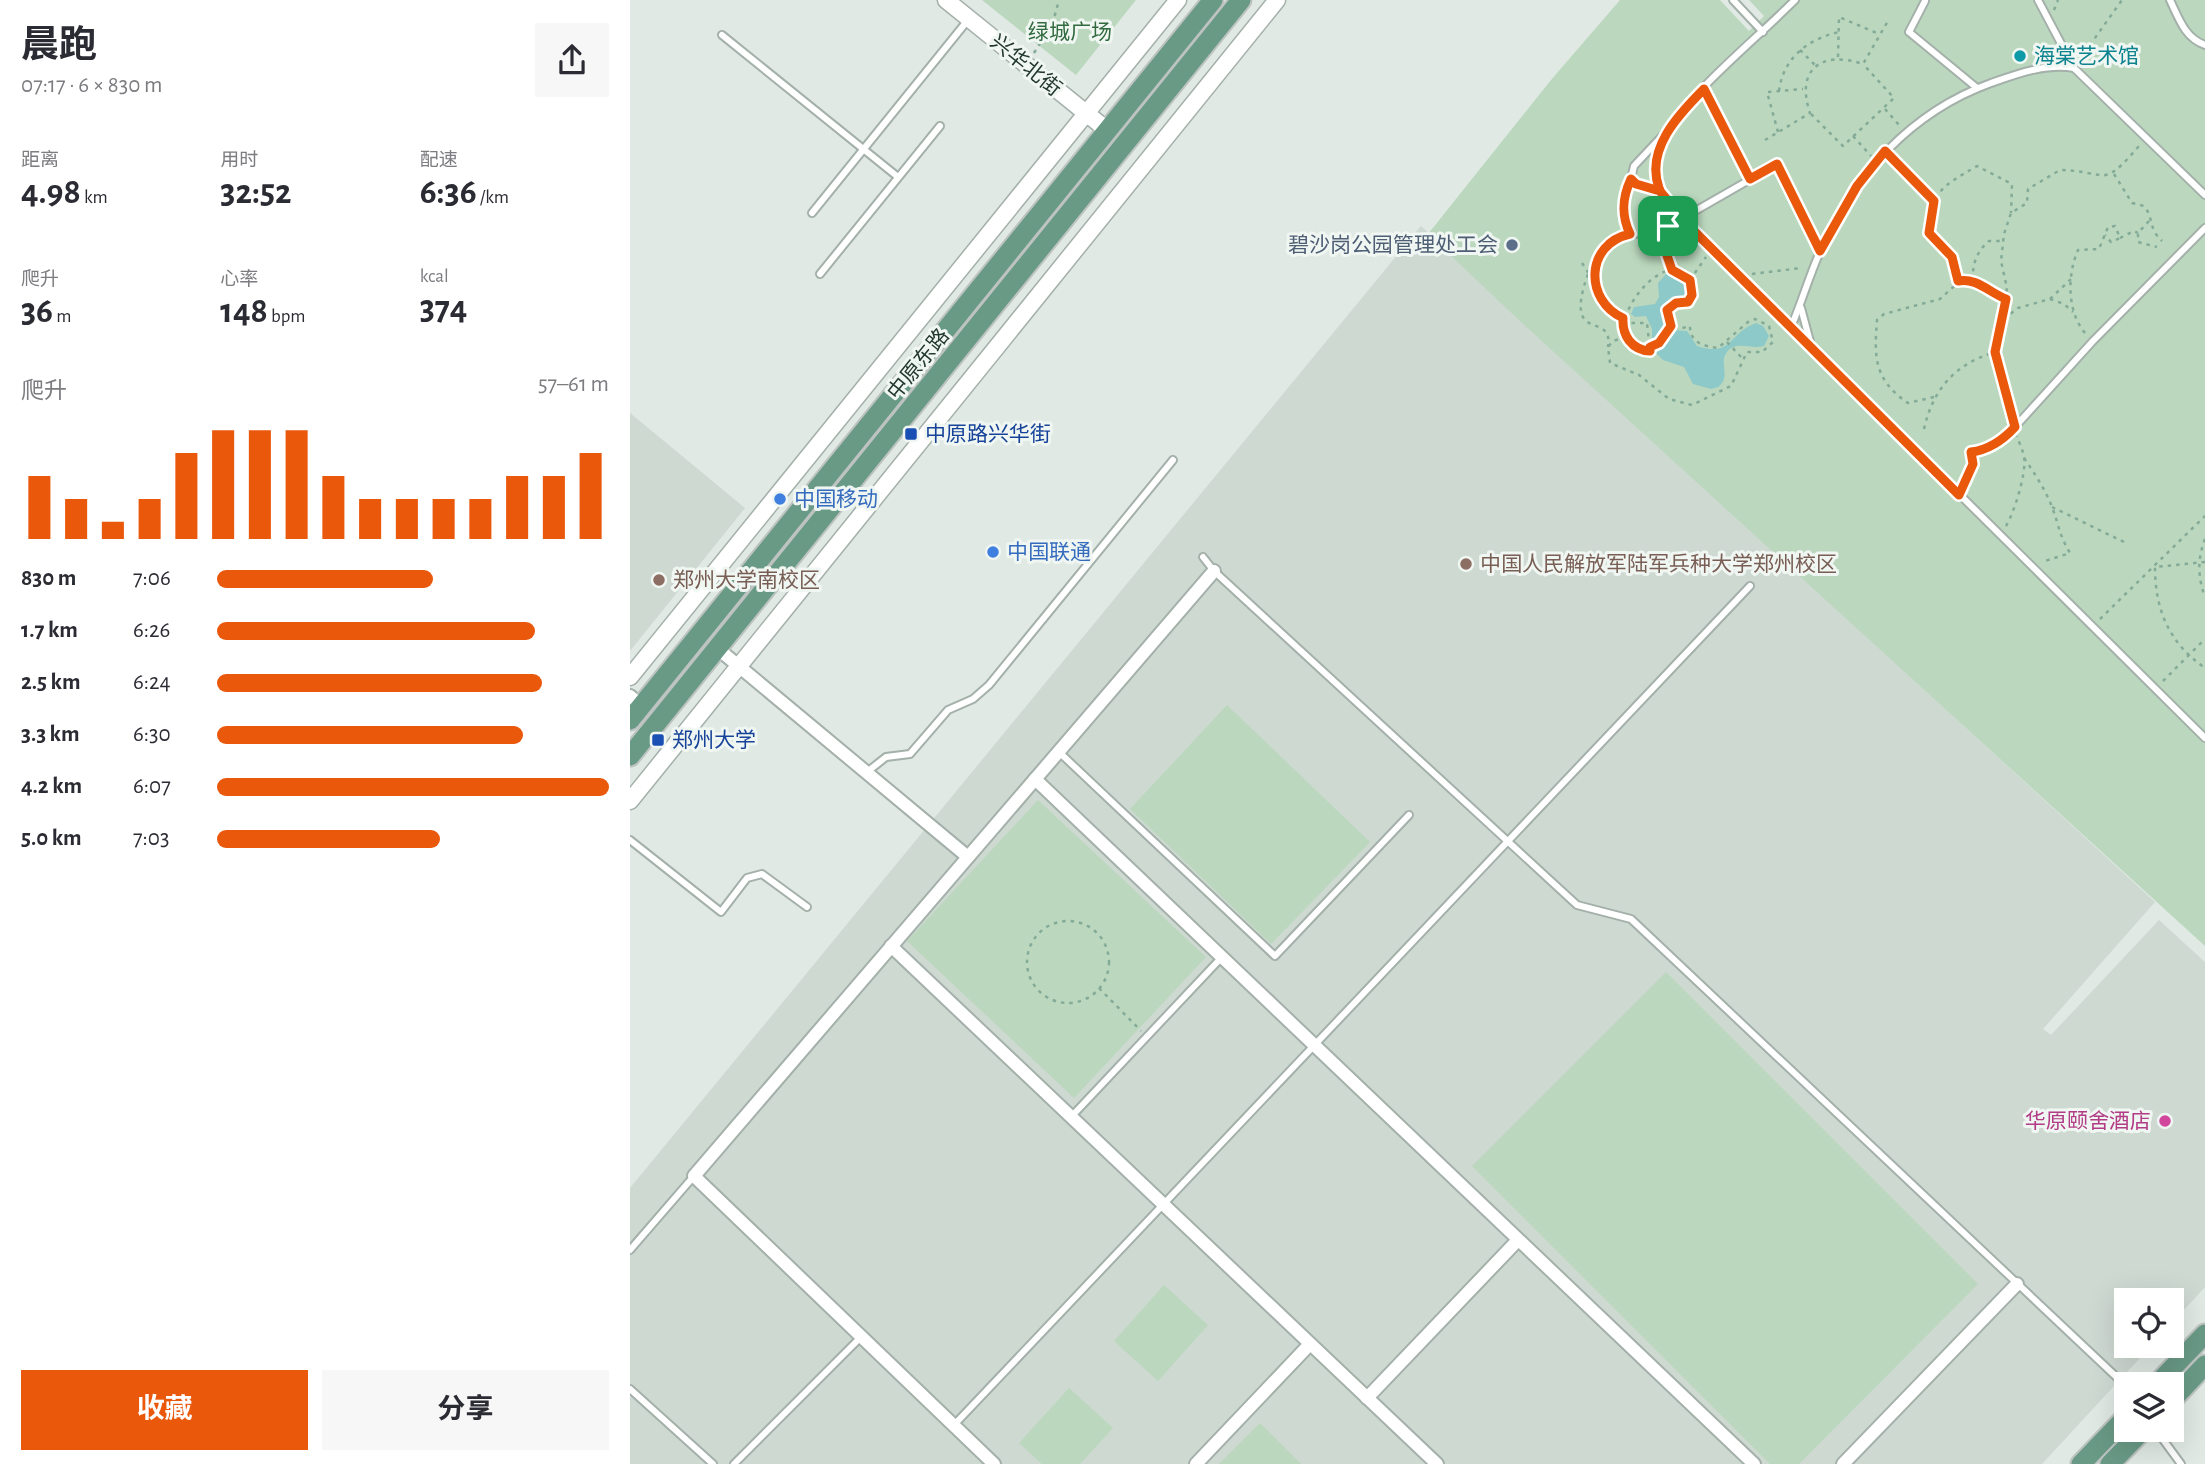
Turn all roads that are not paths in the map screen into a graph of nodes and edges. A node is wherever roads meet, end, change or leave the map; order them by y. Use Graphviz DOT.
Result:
graph roads {
  1 [pos="946,0"];
  2 [pos="1178,0"];
  3 [pos="1213,0"];
  4 [pos="1241,0"];
  5 [pos="1277,0"];
  6 [pos="1733,0"];
  7 [pos="1794,0"];
  8 [pos="1924,0"];
  9 [pos="2038,0"];
  10 [pos="2171,0"];
  11 [pos="969,19"];
  12 [pos="1763,32"];
  13 [pos="722,35"];
  14 [pos="2205,45"];
  15 [pos="2074,68"];
  16 [pos="1977,88"];
  17 [pos="1704,89"];
  18 [pos="1086,114"];
  19 [pos="940,125"];
  20 [pos="1669,128"];
  21 [pos="1107,130"];
  22 [pos="863,149"];
  23 [pos="898,177"];
  24 [pos="1750,179"];
  25 [pos="1660,191"];
  26 [pos="2205,195"];
  27 [pos="812,213"];
  28 [pos="1683,218"];
  29 [pos="2205,228"];
  30 [pos="1820,251"];
  31 [pos="820,274"];
  32 [pos="1800,306"];
  33 [pos="1791,327"];
  34 [pos="1814,349"];
  35 [pos="2015,427"];
  36 [pos="1173,460"];
  37 [pos="1203,557"];
  38 [pos="1214,571"];
  39 [pos="1751,586"];
  40 [pos="717,648"];
  41 [pos="738,666"];
  42 [pos="630,677"];
  43 [pos="634,707"];
  44 [pos="2205,738"];
  45 [pos="1059,752"];
  46 [pos="630,756"];
  47 [pos="867,772"];
  48 [pos="1035,779"];
  49 [pos="630,802"];
  50 [pos="1409,815"];
  51 [pos="630,840"];
  52 [pos="1508,840"];
  53 [pos="968,858"];
  54 [pos="807,907"];
  55 [pos="891,946"];
  56 [pos="1222,957"];
  57 [pos="1313,1044"];
  58 [pos="1071,1117"];
  59 [pos="694,1176"];
  60 [pos="1162,1203"];
  61 [pos="1518,1240"];
  62 [pos="630,1250"];
  63 [pos="2017,1284"];
  64 [pos="2205,1334"];
  65 [pos="861,1337"];
  66 [pos="1310,1344"];
  67 [pos="2205,1365"];
  68 [pos="2169,1372"];
  69 [pos="2114,1375"];
  70 [pos="2184,1387"];
  71 [pos="630,1389"];
  72 [pos="1367,1398"];
  73 [pos="954,1426"];
  74 [pos="2114,1430"];
  75 [pos="2131,1442"];
  76 [pos="2165,1442"];
  77 [pos="713,1464"];
  78 [pos="734,1464"];
  79 [pos="994,1464"];
  80 [pos="1196,1464"];
  81 [pos="1437,1464"];
  82 [pos="1754,1464"];
  83 [pos="1843,1464"];
  84 [pos="2081,1464"];
  85 [pos="2110,1464"];
  86 [pos="2181,1464"];
  1 -- 11 [label="street, 兴华北街"];
  2 -- 18 [label="street"];
  3 -- 21 [label="main road, 中原东路"];
  4 -- 40 [label="main road, 中原东路"];
  5 -- 41 [label="street"];
  6 -- 12 [label="lane"];
  7 -- 12 [label="lane"];
  8 -- 16 [label="lane"];
  9 -- 15 [label="lane"];
  10 -- 14 [label="lane"];
  11 -- 18 [label="street, 兴华北街"];
  11 -- 22 [label="lane"];
  12 -- 17 [label="lane"];
  13 -- 22 [label="lane"];
  15 -- 16 [label="lane"];
  15 -- 26 [label="lane"];
  16 -- 30 [label="lane"];
  17 -- 20 [label="lane"];
  17 -- 24 [label="lane"];
  18 -- 21 [label="street, 兴华北街"];
  18 -- 42 [label="street"];
  19 -- 23 [label="lane"];
  20 -- 25 [label="lane"];
  20 -- 25 [label="lane"];
  21 -- 43 [label="main road, 中原东路"];
  22 -- 23 [label="lane"];
  22 -- 27 [label="lane"];
  23 -- 31 [label="lane"];
  24 -- 28 [label="lane"];
  24 -- 30 [label="lane"];
  25 -- 28 [label="lane"];
  28 -- 33 [label="lane"];
  29 -- 35 [label="lane"];
  30 -- 32 [label="lane"];
  32 -- 33 [label="lane"];
  32 -- 34 [label="lane"];
  33 -- 34 [label="lane"];
  34 -- 44 [label="lane"];
  36 -- 47 [label="lane"];
  37 -- 38 [label="lane"];
  38 -- 45 [label="street"];
  38 -- 52 [label="lane"];
  39 -- 52 [label="lane"];
  40 -- 41 [label="street"];
  40 -- 46 [label="main road, 中原东路"];
  41 -- 47 [label="street"];
  41 -- 49 [label="street"];
  45 -- 48 [label="street"];
  45 -- 50 [label="lane"];
  47 -- 53 [label="street"];
  48 -- 53 [label="street"];
  48 -- 56 [label="street"];
  51 -- 54 [label="lane"];
  52 -- 57 [label="lane"];
  52 -- 63 [label="lane"];
  53 -- 55 [label="street"];
  55 -- 58 [label="street"];
  55 -- 59 [label="street"];
  56 -- 57 [label="street"];
  56 -- 58 [label="lane"];
  57 -- 60 [label="lane"];
  57 -- 61 [label="street"];
  58 -- 60 [label="street"];
  59 -- 62 [label="lane"];
  59 -- 65 [label="street"];
  60 -- 66 [label="street"];
  60 -- 73 [label="lane"];
  61 -- 72 [label="street"];
  61 -- 82 [label="street"];
  63 -- 69 [label="lane"];
  63 -- 83 [label="street"];
  64 -- 68 [label="main road"];
  65 -- 73 [label="street"];
  65 -- 78 [label="lane"];
  66 -- 72 [label="street"];
  66 -- 80 [label="street"];
  67 -- 70 [label="main road"];
  71 -- 77 [label="lane"];
  72 -- 81 [label="street"];
  73 -- 79 [label="street"];
  74 -- 84 [label="main road"];
  75 -- 85 [label="main road"];
  76 -- 86 [label="lane"];
}
